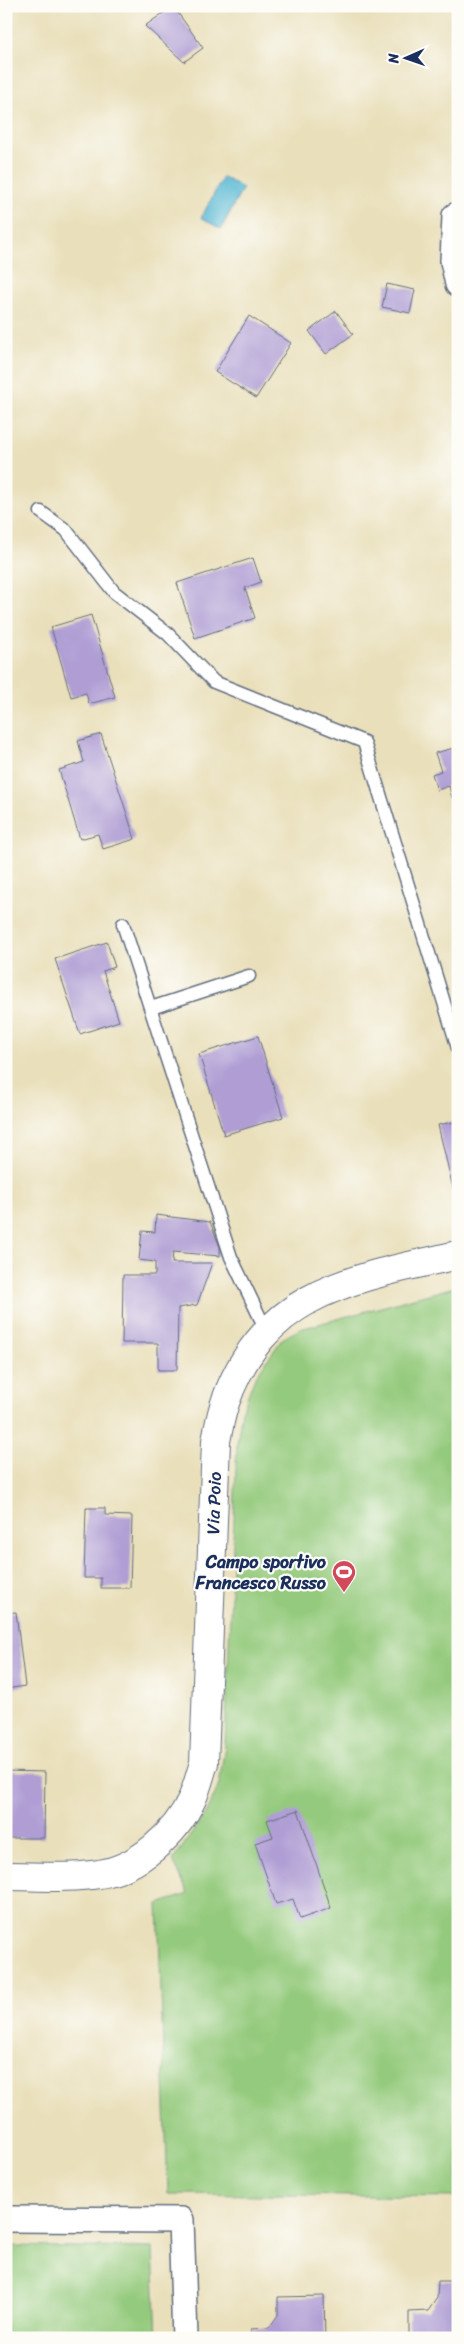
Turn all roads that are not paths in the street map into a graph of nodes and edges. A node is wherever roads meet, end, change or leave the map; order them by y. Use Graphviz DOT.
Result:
graph roads {
  1 [pos="455,216"];
  2 [pos="458,284"];
  3 [pos="41,512"];
  4 [pos="124,924"];
  5 [pos="249,976"];
  6 [pos="151,1008"];
  7 [pos="458,1048"];
  8 [pos="458,1255"];
  9 [pos="266,1330"];
  10 [pos="6,1876"];
  11 [pos="6,2218"];
  12 [pos="185,2338"];
  1 -- 2 [label="street"];
  3 -- 7 [label="lane"];
  4 -- 6 [label="lane"];
  5 -- 6 [label="lane"];
  6 -- 9 [label="lane"];
  8 -- 9 [label="street, Via Poio"];
  9 -- 10 [label="street, Via Poio"];
  11 -- 12 [label="street"];
}
